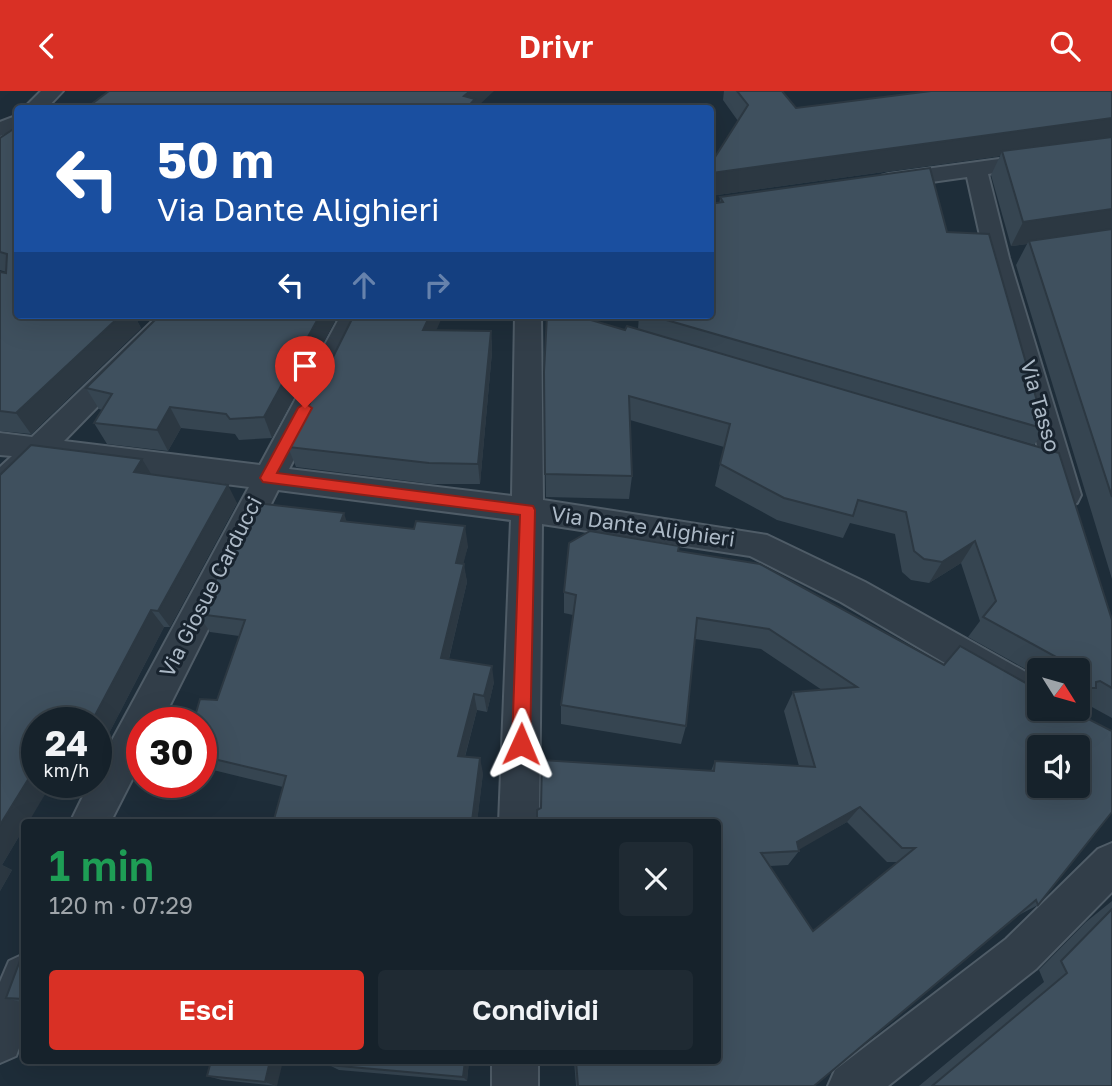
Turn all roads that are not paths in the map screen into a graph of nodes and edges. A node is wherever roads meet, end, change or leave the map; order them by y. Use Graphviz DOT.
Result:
graph roads {
  1 [pos="53,91"];
  2 [pos="37,105"];
  3 [pos="1017,163"];
  4 [pos="976,169"];
  5 [pos="870,184"];
  6 [pos="169,319"];
  7 [pos="352,319"];
  8 [pos="528,319"];
  9 [pos="0,444"];
  10 [pos="39,448"];
  11 [pos="268,478"];
  12 [pos="0,486"];
  13 [pos="527,510"];
  14 [pos="1073,516"];
  15 [pos="1027,692"];
  16 [pos="91,819"];
  17 [pos="519,819"];
  18 [pos="1112,863"];
  19 [pos="21,984"];
  20 [pos="0,1040"];
  21 [pos="515,1064"];
  22 [pos="515,1086"];
  23 [pos="851,1086"];
  1 -- 2 [label="street"];
  3 -- 4 [label="street"];
  4 -- 5 [label="street"];
  4 -- 14 [label="street, Via Tasso"];
  6 -- 10 [label="street"];
  7 -- 11 [label="street, Via Giosue Carducci"];
  8 -- 13 [label="street"];
  9 -- 10 [label="street, Via Dante Alighieri"];
  10 -- 11 [label="street, Via Dante Alighieri"];
  10 -- 12 [label="street"];
  11 -- 13 [label="street, Via Dante Alighieri"];
  11 -- 16 [label="street, Via Giosue Carducci"];
  13 -- 15 [label="street, Via Dante Alighieri"];
  13 -- 17 [label="street"];
  18 -- 23 [label="street"];
  19 -- 20 [label="street"];
  21 -- 22 [label="street"];
}
